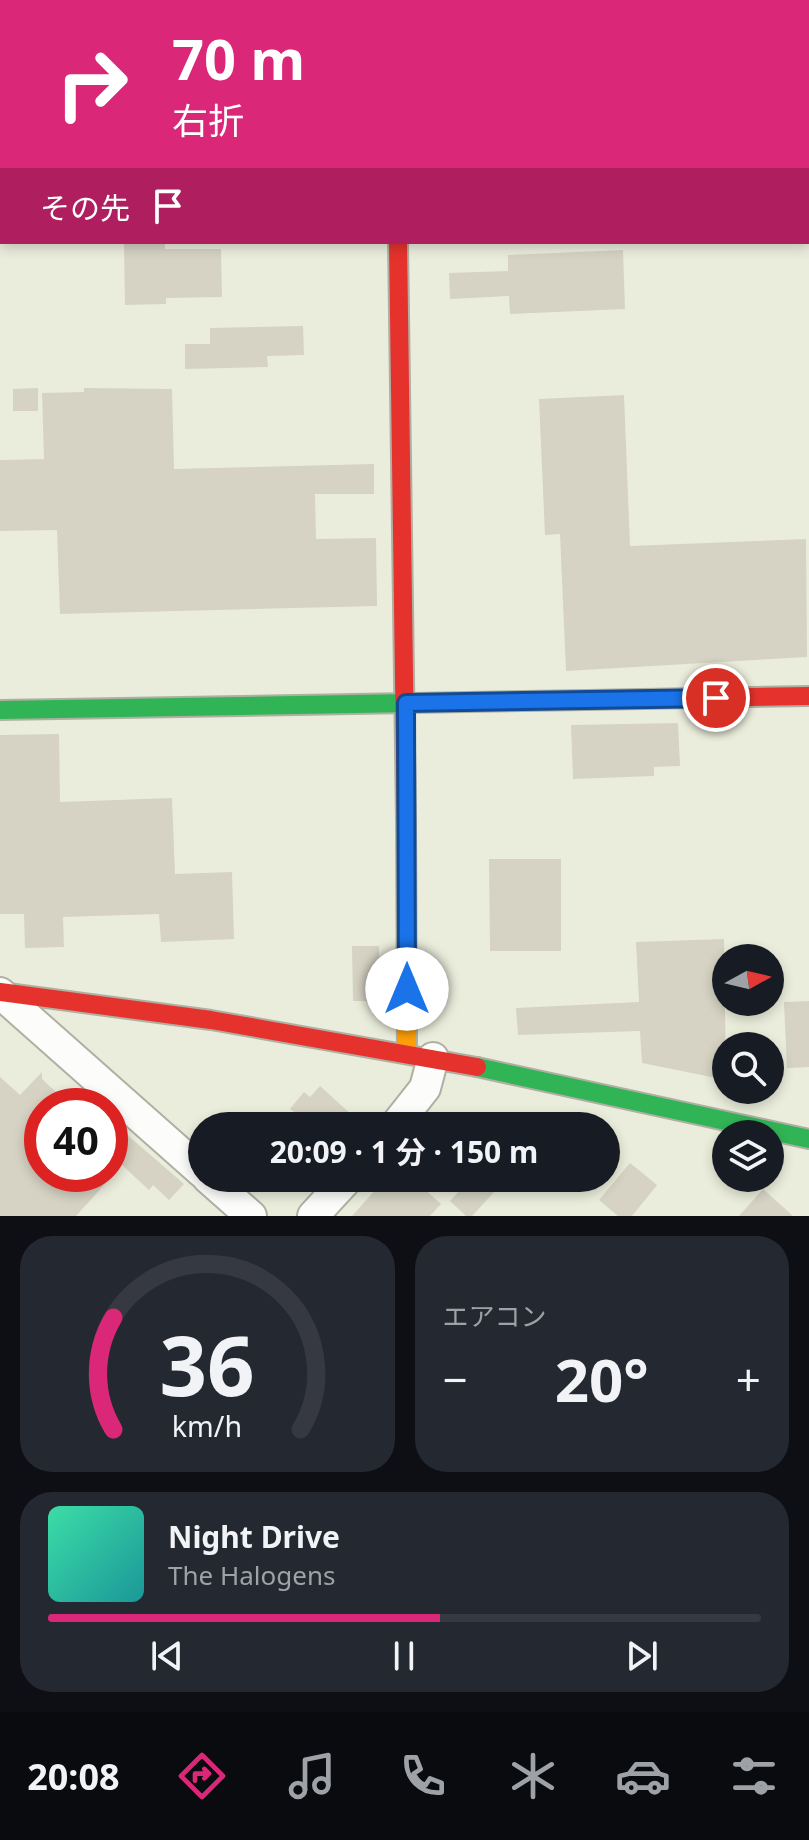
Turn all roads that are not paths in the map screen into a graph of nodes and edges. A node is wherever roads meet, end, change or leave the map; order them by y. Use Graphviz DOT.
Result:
graph roads {
  1 [pos="398,244"];
  2 [pos="809,696"];
  3 [pos="406,703"];
  4 [pos="0,710"];
  5 [pos="0,993"];
  6 [pos="420,1055"];
  7 [pos="406,1112"];
  8 [pos="809,1139"];
  9 [pos="188,1160"];
  10 [pos="224,1192"];
  11 [pos="335,1192"];
  12 [pos="251,1216"];
  13 [pos="313,1216"];
  1 -- 3 [label="street"];
  2 -- 3 [label="street"];
  3 -- 4 [label="street"];
  3 -- 6 [label="street"];
  5 -- 6 [label="street"];
  5 -- 9 [label="street"];
  6 -- 7 [label="street"];
  6 -- 8 [label="street"];
  10 -- 12 [label="street"];
  11 -- 13 [label="street"];
}
